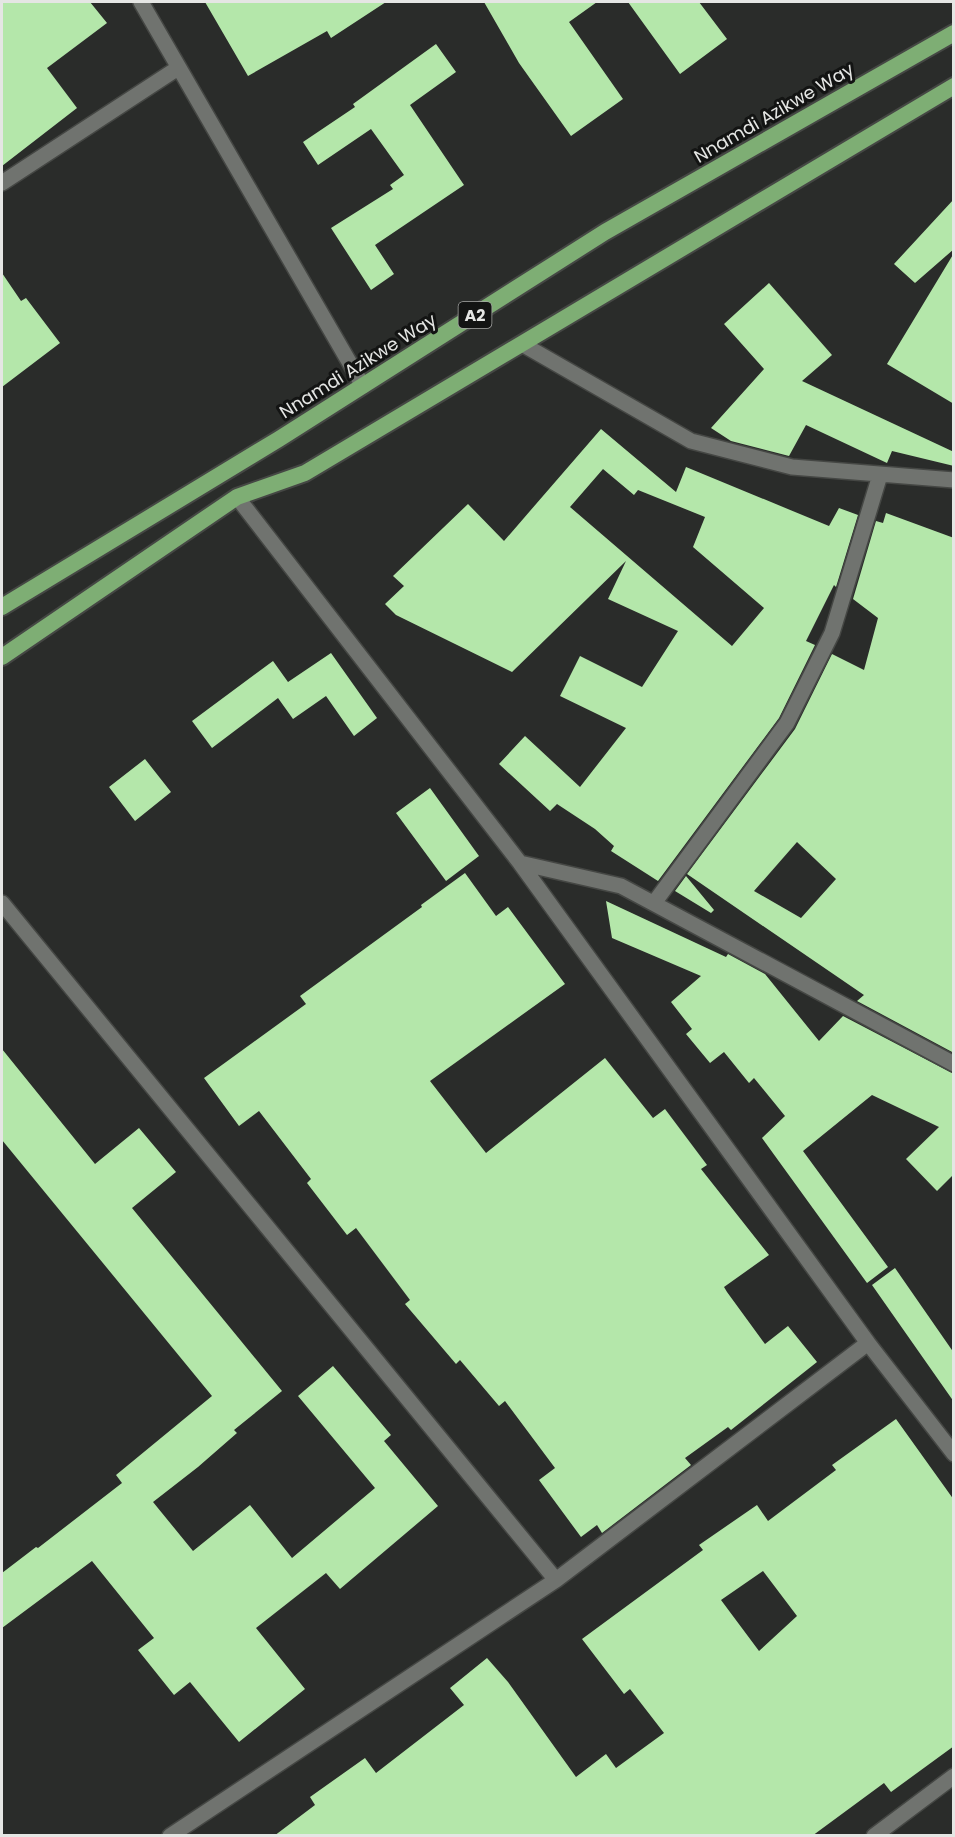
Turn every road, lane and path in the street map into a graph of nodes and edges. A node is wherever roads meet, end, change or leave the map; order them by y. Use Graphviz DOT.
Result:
graph roads {
  1 [pos="141,2"];
  2 [pos="954,33"];
  3 [pos="178,68"];
  4 [pos="954,86"];
  5 [pos="2,183"];
  6 [pos="522,344"];
  7 [pos="363,386"];
  8 [pos="880,475"];
  9 [pos="954,480"];
  10 [pos="237,497"];
  11 [pos="2,607"];
  12 [pos="2,657"];
  13 [pos="520,863"];
  14 [pos="2,903"];
  15 [pos="654,903"];
  16 [pos="954,1064"];
  17 [pos="868,1343"];
  18 [pos="954,1454"];
  19 [pos="556,1580"];
  20 [pos="954,1776"];
  21 [pos="171,1836"];
  22 [pos="874,1836"];
  1 -- 3 [label="street"];
  2 -- 7 [label="highway, Nnamdi Azikwe Way / A2"];
  3 -- 5 [label="street"];
  3 -- 7 [label="street"];
  4 -- 6 [label="highway"];
  6 -- 8 [label="street"];
  6 -- 10 [label="highway"];
  7 -- 11 [label="highway, Nnamdi Azikwe Way / A2"];
  8 -- 9 [label="street"];
  8 -- 15 [label="street"];
  10 -- 12 [label="highway"];
  10 -- 13 [label="street"];
  13 -- 15 [label="street"];
  13 -- 17 [label="street"];
  14 -- 19 [label="street"];
  15 -- 16 [label="street"];
  17 -- 18 [label="street"];
  17 -- 19 [label="street"];
  19 -- 21 [label="street"];
  20 -- 22 [label="street"];
}
